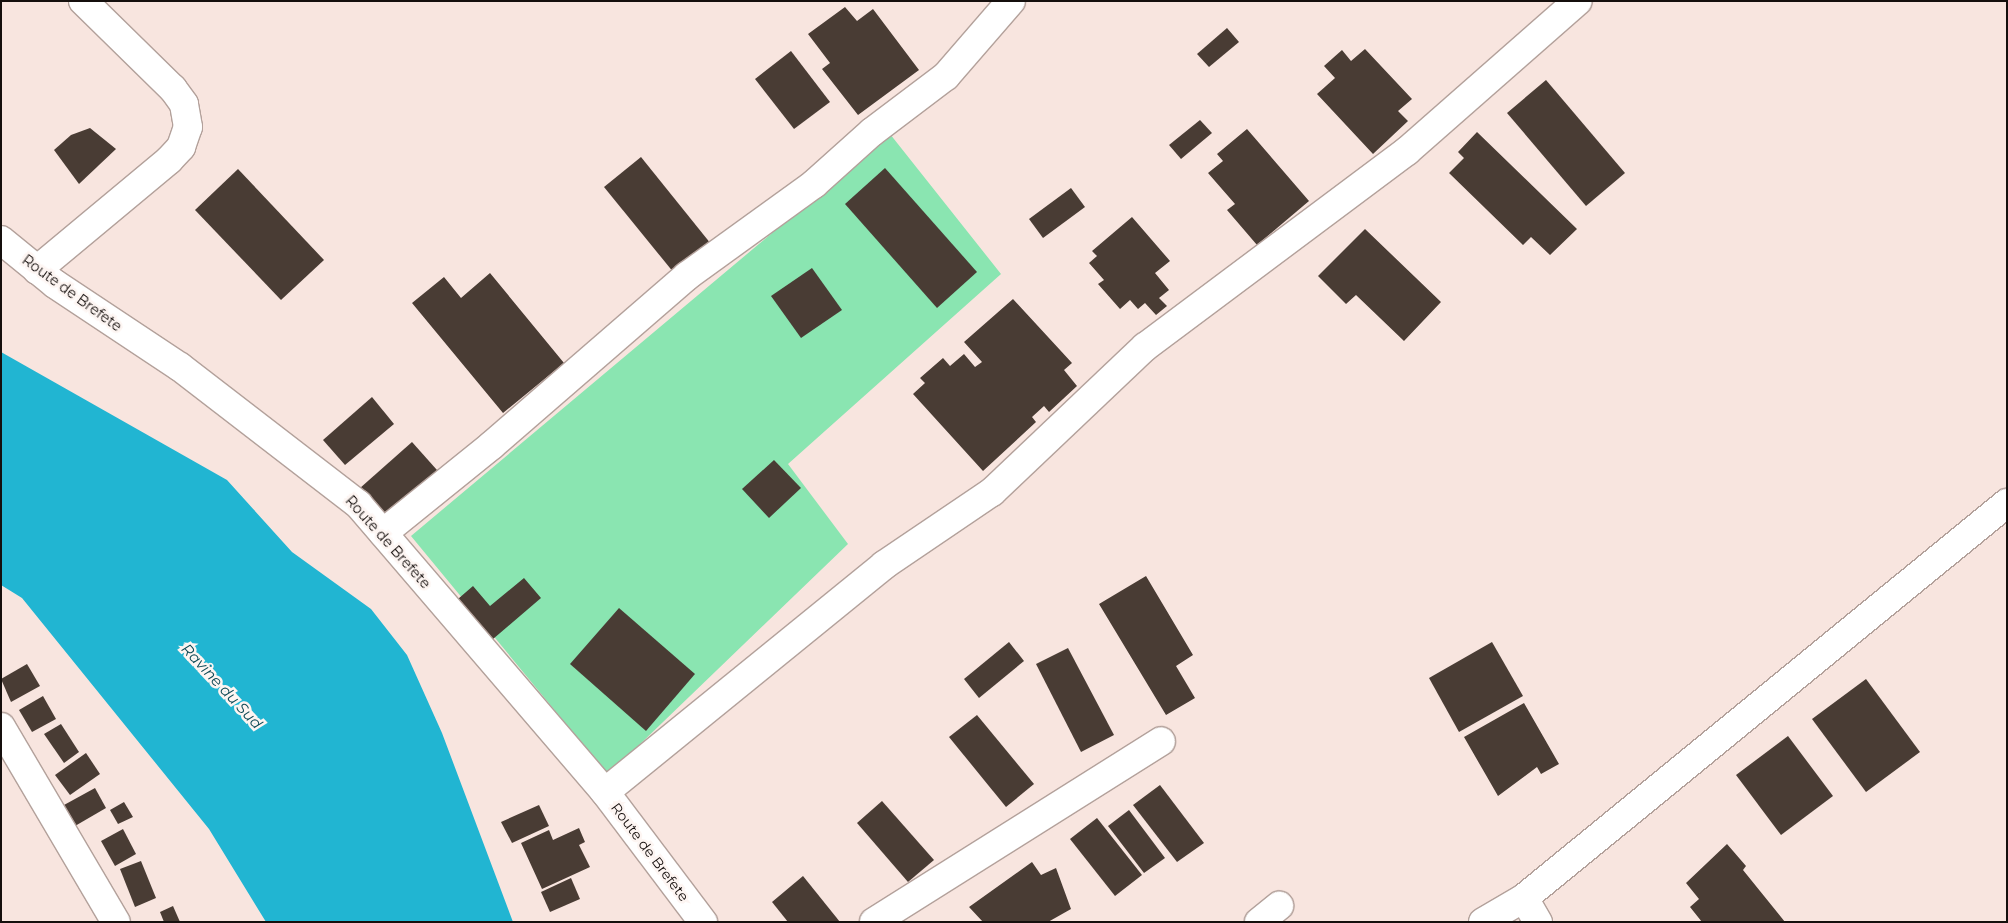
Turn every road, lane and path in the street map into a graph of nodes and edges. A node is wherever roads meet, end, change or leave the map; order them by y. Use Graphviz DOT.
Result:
graph roads {
  1 [pos="83,1"];
  2 [pos="1011,1"];
  3 [pos="1578,1"];
  4 [pos="1,240"];
  5 [pos="37,270"];
  6 [pos="2007,503"];
  7 [pos="382,533"];
  8 [pos="1,726"];
  9 [pos="1161,741"];
  10 [pos="605,792"];
  11 [pos="1524,898"];
  12 [pos="116,922"];
  13 [pos="702,922"];
  14 [pos="874,922"];
  15 [pos="1483,922"];
  16 [pos="1538,922"];
  1 -- 5 [label="street"];
  2 -- 7 [label="street"];
  3 -- 10 [label="street"];
  4 -- 5 [label="street, Route de Brefete"];
  5 -- 7 [label="street, Route de Brefete"];
  6 -- 11 [label="street"];
  7 -- 10 [label="street, Route de Brefete"];
  8 -- 12 [label="street"];
  9 -- 14 [label="street"];
  10 -- 13 [label="street, Route de Brefete"];
  11 -- 15 [label="street"];
  11 -- 16 [label="street"];
}
